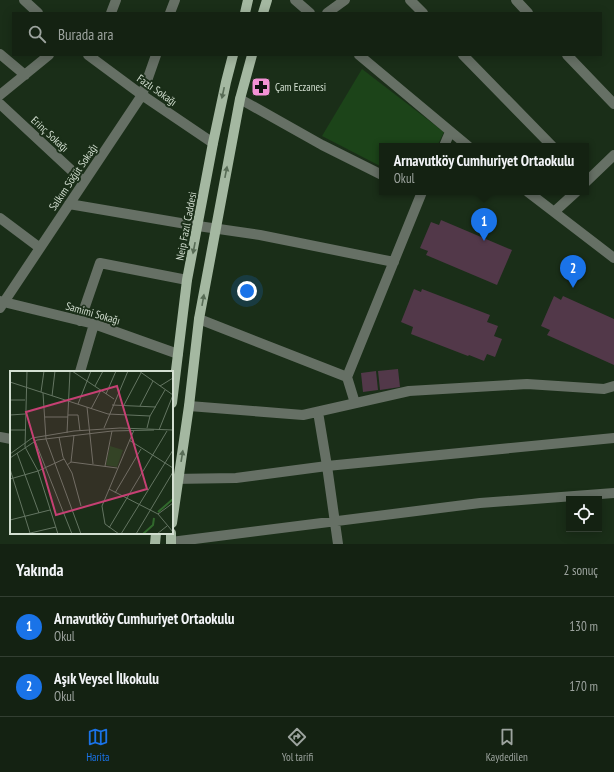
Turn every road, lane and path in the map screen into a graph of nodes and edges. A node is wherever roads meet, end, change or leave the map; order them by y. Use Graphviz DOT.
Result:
graph roads {
  1 [pos="24,0"];
  2 [pos="116,0"];
  3 [pos="175,0"];
  4 [pos="248,0"];
  5 [pos="267,0"];
  6 [pos="295,0"];
  7 [pos="344,0"];
  8 [pos="410,0"];
  9 [pos="516,0"];
  10 [pos="37,12"];
  11 [pos="111,12"];
  12 [pos="170,12"];
  13 [pos="245,12"];
  14 [pos="263,12"];
  15 [pos="309,12"];
  16 [pos="328,12"];
  17 [pos="422,12"];
  18 [pos="527,12"];
  19 [pos="0,54"];
  20 [pos="48,56"];
  21 [pos="156,56"];
  22 [pos="233,56"];
  23 [pos="252,56"];
  24 [pos="360,56"];
  25 [pos="464,56"];
  26 [pos="568,56"];
  27 [pos="93,57"];
  28 [pos="25,75"];
  29 [pos="0,95"];
  30 [pos="142,95"];
  31 [pos="240,99"];
  32 [pos="0,104"];
  33 [pos="614,104"];
  34 [pos="450,132"];
  35 [pos="213,143"];
  36 [pos="445,143"];
  37 [pos="464,143"];
  38 [pos="549,143"];
  39 [pos="614,155"];
  40 [pos="379,174"];
  41 [pos="589,179"];
  42 [pos="84,182"];
  43 [pos="419,195"];
  44 [pos="532,195"];
  45 [pos="573,195"];
  46 [pos="69,204"];
  47 [pos="554,212"];
  48 [pos="0,218"];
  49 [pos="198,226"];
  50 [pos="216,228"];
  51 [pos="40,248"];
  52 [pos="614,258"];
  53 [pos="394,262"];
  54 [pos="188,280"];
  55 [pos="1,304"];
  56 [pos="200,319"];
  57 [pos="80,321"];
  58 [pos="94,324"];
  59 [pos="178,354"];
  60 [pos="80,371"];
  61 [pos="347,377"];
  62 [pos="614,386"];
  63 [pos="173,395"];
  64 [pos="355,403"];
  65 [pos="189,406"];
  66 [pos="318,412"];
  67 [pos="0,437"];
  68 [pos="614,438"];
  69 [pos="10,439"];
  70 [pos="327,466"];
  71 [pos="175,479"];
  72 [pos="614,494"];
  73 [pos="173,508"];
  74 [pos="336,521"];
  75 [pos="156,534"];
  76 [pos="171,540"];
  77 [pos="155,544"];
  78 [pos="338,544"];
  1 -- 10 [label="street"];
  2 -- 11 [label="street"];
  3 -- 12 [label="street"];
  4 -- 13 [label="main road"];
  5 -- 14 [label="main road"];
  6 -- 15 [label="street"];
  7 -- 16 [label="street"];
  8 -- 17 [label="street"];
  9 -- 18 [label="street"];
  19 -- 28 [label="street"];
  20 -- 28 [label="street"];
  21 -- 30 [label="street, Salkım Söğüt Sokağı"];
  22 -- 35 [label="main road, Neip Fazıl Caddesi, one-way"];
  23 -- 31 [label="main road"];
  24 -- 34 [label="street"];
  25 -- 38 [label="street"];
  26 -- 33 [label="street"];
  27 -- 30 [label="street, Fazlı Sokağı"];
  28 -- 29 [label="street"];
  30 -- 35 [label="street, Fazlı Sokağı"];
  30 -- 42 [label="street, Salkım Söğüt Sokağı"];
  31 -- 40 [label="street"];
  50 -- 31 [label="main road, one-way"];
  32 -- 42 [label="street, Erinç Sokağı"];
  34 -- 36 [label="street"];
  34 -- 37 [label="street"];
  35 -- 49 [label="main road, Neip Fazıl Caddesi"];
  39 -- 41 [label="street"];
  42 -- 46 [label="street, Salkım Söğüt Sokağı"];
  43 -- 53 [label="street"];
  44 -- 47 [label="street"];
  45 -- 47 [label="street"];
  46 -- 49 [label="street"];
  46 -- 51 [label="street, Salkım Söğüt Sokağı"];
  47 -- 52 [label="street"];
  48 -- 51 [label="street"];
  49 -- 50 [label="street"];
  49 -- 54 [label="main road, Neip Fazıl Caddesi, one-way"];
  50 -- 53 [label="street"];
  56 -- 50 [label="main road, one-way"];
  51 -- 55 [label="street, Salkım Söğüt Sokağı"];
  53 -- 61 [label="street"];
  54 -- 57 [label="street"];
  54 -- 59 [label="main road, Neip Fazıl Caddesi"];
  55 -- 57 [label="street, Samimi Sokağı"];
  56 -- 61 [label="street"];
  56 -- 65 [label="main road"];
  57 -- 58 [label="street, Samimi Sokağı"];
  58 -- 59 [label="street, Samimi Sokağı"];
  58 -- 60 [label="street"];
  59 -- 63 [label="main road, Neip Fazıl Caddesi"];
  61 -- 64 [label="street"];
  62 -- 64 [label="street"];
  64 -- 66 [label="street"];
  65 -- 66 [label="street"];
  71 -- 65 [label="main road, one-way"];
  66 -- 70 [label="street"];
  67 -- 69 [label="street"];
  68 -- 70 [label="street"];
  70 -- 71 [label="street"];
  70 -- 74 [label="street"];
  71 -- 73 [label="main road"];
  72 -- 74 [label="street"];
  74 -- 76 [label="street"];
  74 -- 78 [label="street"];
  75 -- 77 [label="main road"];
}
